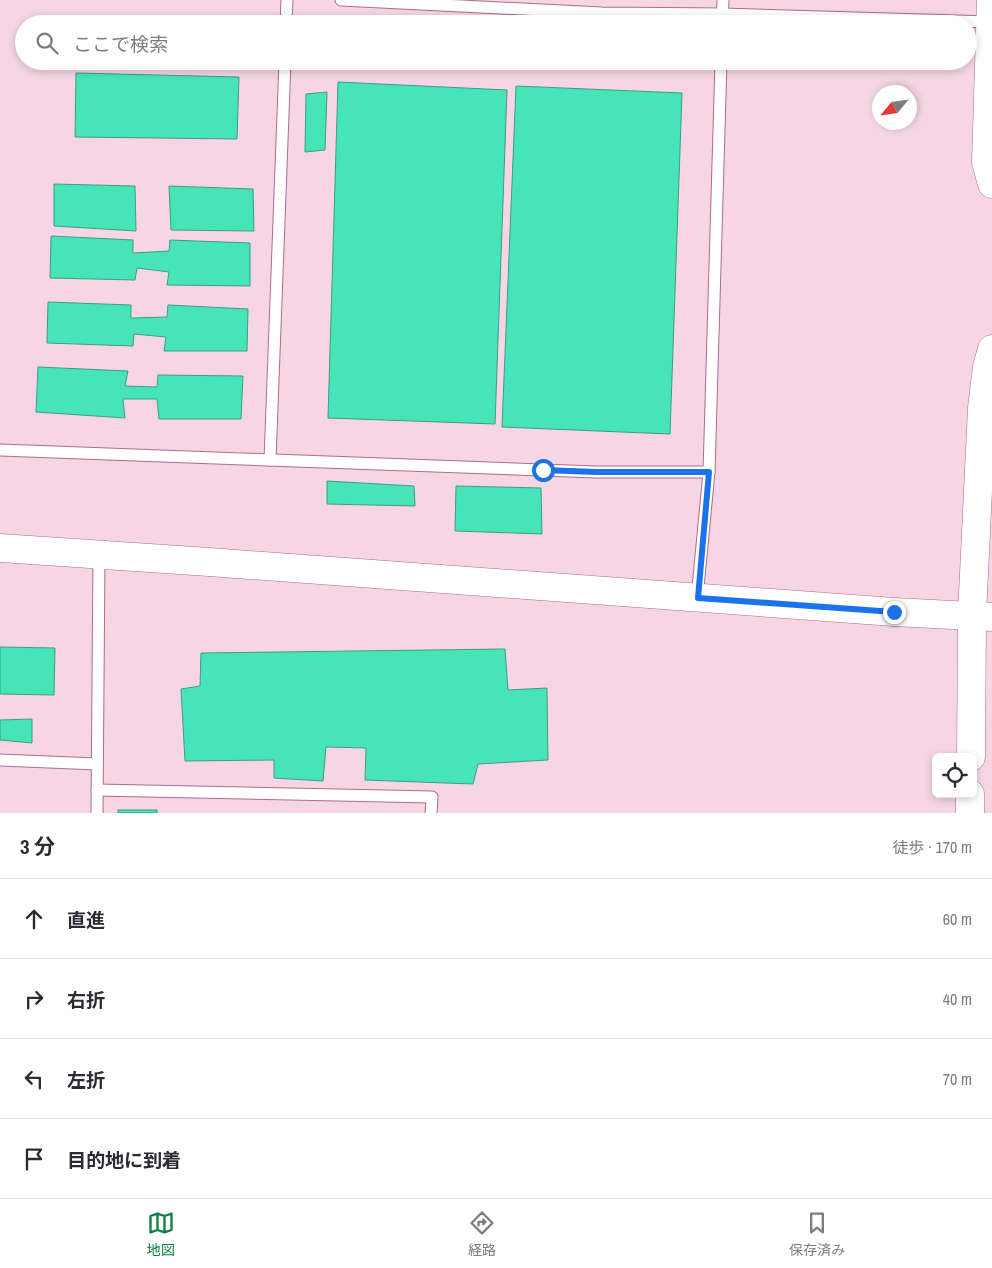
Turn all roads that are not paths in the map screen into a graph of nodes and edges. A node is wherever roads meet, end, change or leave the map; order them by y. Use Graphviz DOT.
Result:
graph roads {
  1 [pos="287,0"];
  2 [pos="341,0"];
  3 [pos="723,0"];
  4 [pos="991,11"];
  5 [pos="286,15"];
  6 [pos="642,15"];
  7 [pos="722,15"];
  8 [pos="856,15"];
  9 [pos="285,70"];
  10 [pos="721,70"];
  11 [pos="992,184"];
  12 [pos="992,349"];
  13 [pos="0,450"];
  14 [pos="270,460"];
  15 [pos="985,467"];
  16 [pos="709,472"];
  17 [pos="0,548"];
  18 [pos="99,555"];
  19 [pos="698,598"];
  20 [pos="982,616"];
  21 [pos="970,753"];
  22 [pos="0,760"];
  23 [pos="97,764"];
  24 [pos="97,790"];
  25 [pos="970,798"];
  26 [pos="97,813"];
  27 [pos="431,813"];
  28 [pos="970,813"];
  1 -- 5 [label="lane"];
  2 -- 6 [label="lane"];
  3 -- 7 [label="lane"];
  4 -- 8 [label="lane"];
  4 -- 11 [label="street"];
  9 -- 14 [label="lane"];
  10 -- 16 [label="lane"];
  12 -- 15 [label="street"];
  13 -- 14 [label="lane"];
  14 -- 16 [label="lane"];
  15 -- 20 [label="street"];
  16 -- 19 [label="lane"];
  17 -- 18 [label="street"];
  18 -- 19 [label="street"];
  18 -- 23 [label="lane"];
  19 -- 20 [label="street"];
  20 -- 21 [label="street"];
  22 -- 23 [label="lane"];
  23 -- 24 [label="lane"];
  24 -- 26 [label="lane"];
  24 -- 27 [label="lane"];
  25 -- 28 [label="street"];
}
